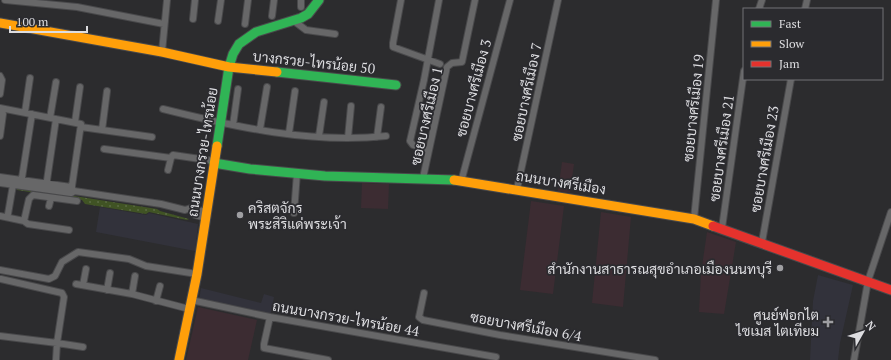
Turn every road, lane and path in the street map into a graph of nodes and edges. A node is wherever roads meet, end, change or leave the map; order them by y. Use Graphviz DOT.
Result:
graph roads {
  1 [pos="5,0"];
  2 [pos="167,0"];
  3 [pos="195,0"];
  4 [pos="220,0"];
  5 [pos="248,0"];
  6 [pos="274,0"];
  7 [pos="301,0"];
  8 [pos="319,0"];
  9 [pos="401,0"];
  10 [pos="439,0"];
  11 [pos="475,0"];
  12 [pos="510,0"];
  13 [pos="558,0"];
  14 [pos="716,0"];
  15 [pos="300,7"];
  16 [pos="272,16"];
  17 [pos="193,19"];
  18 [pos="218,21"];
  19 [pos="294,21"];
  20 [pos="0,22"];
  21 [pos="164,24"];
  22 [pos="245,24"];
  23 [pos="335,34"];
  24 [pos="162,52"];
  25 [pos="428,61"];
  26 [pos="440,64"];
  27 [pos="229,67"];
  28 [pos="0,76"];
  29 [pos="30,78"];
  30 [pos="743,78"];
  31 [pos="791,80"];
  32 [pos="56,82"];
  33 [pos="396,85"];
  34 [pos="80,87"];
  35 [pos="267,87"];
  36 [pos="238,89"];
  37 [pos="107,91"];
  38 [pos="295,91"];
  39 [pos="0,94"];
  40 [pos="324,102"];
  41 [pos="351,106"];
  42 [pos="381,107"];
  43 [pos="0,109"];
  44 [pos="163,109"];
  45 [pos="25,112"];
  46 [pos="32,114"];
  47 [pos="53,119"];
  48 [pos="75,122"];
  49 [pos="221,123"];
  50 [pos="233,125"];
  51 [pos="81,126"];
  52 [pos="260,129"];
  53 [pos="102,130"];
  54 [pos="289,133"];
  55 [pos="0,136"];
  56 [pos="319,136"];
  57 [pos="386,136"];
  58 [pos="377,137"];
  59 [pos="152,138"];
  60 [pos="348,138"];
  61 [pos="104,149"];
  62 [pos="429,150"];
  63 [pos="170,158"];
  64 [pos="214,162"];
  65 [pos="168,170"];
  66 [pos="297,173"];
  67 [pos="0,177"];
  68 [pos="423,178"];
  69 [pos="461,182"];
  70 [pos="0,183"];
  71 [pos="21,183"];
  72 [pos="13,185"];
  73 [pos="46,187"];
  74 [pos="517,189"];
  75 [pos="72,190"];
  76 [pos="52,198"];
  77 [pos="77,201"];
  78 [pos="49,206"];
  79 [pos="891,212"];
  80 [pos="294,213"];
  81 [pos="8,214"];
  82 [pos="206,215"];
  83 [pos="0,216"];
  84 [pos="694,218"];
  85 [pos="24,221"];
  86 [pos="722,228"];
  87 [pos="69,230"];
  88 [pos="762,242"];
  89 [pos="86,269"];
  90 [pos="0,270"];
  91 [pos="110,272"];
  92 [pos="197,274"];
  93 [pos="135,276"];
  94 [pos="1,279"];
  95 [pos="868,281"];
  96 [pos="76,284"];
  97 [pos="83,286"];
  98 [pos="160,286"];
  99 [pos="107,290"];
  100 [pos="891,290"];
  101 [pos="424,293"];
  102 [pos="132,294"];
  103 [pos="156,301"];
  104 [pos="190,304"];
  105 [pos="270,317"];
  106 [pos="0,336"];
  107 [pos="57,343"];
  108 [pos="83,347"];
  109 [pos="496,357"];
  110 [pos="56,360"];
  111 [pos="179,360"];
  112 [pos="328,360"];
  113 [pos="655,360"];
  114 [pos="854,360"];
  1 -- 21 [label="street"];
  2 -- 21 [label="street"];
  3 -- 17 [label="street"];
  4 -- 18 [label="street"];
  5 -- 22 [label="street"];
  6 -- 16 [label="street"];
  7 -- 15 [label="street"];
  8 -- 19 [label="street, ถนนบางกรวย-ไทรน้อย"];
  9 -- 25 [label="street"];
  10 -- 25 [label="street"];
  11 -- 62 [label="street, ซอยบางศรีเมือง 1"];
  12 -- 69 [label="street, ซอยบางศรีเมือง 3"];
  13 -- 74 [label="street, ซอยบางศรีเมือง 7"];
  14 -- 84 [label="street, ซอยบางศรีเมือง 19"];
  19 -- 23 [label="street"];
  19 -- 27 [label="street, ถนนบางกรวย-ไทรน้อย"];
  20 -- 24 [label="street, บางกรวย-ไทรน้อย 50"];
  21 -- 24 [label="street"];
  24 -- 27 [label="street, บางกรวย-ไทรน้อย 50"];
  25 -- 26 [label="street"];
  25 -- 62 [label="street"];
  27 -- 33 [label="street, บางกรวย-ไทรน้อย 50"];
  27 -- 49 [label="street, ถนนบางกรวย-ไทรน้อย"];
  28 -- 39 [label="street"];
  29 -- 45 [label="street"];
  30 -- 86 [label="street, ซอยบางศรีเมือง 21"];
  31 -- 88 [label="street, ซอยบางศรีเมือง 23"];
  32 -- 47 [label="street"];
  34 -- 48 [label="street"];
  35 -- 52 [label="street"];
  36 -- 50 [label="street"];
  37 -- 53 [label="street"];
  38 -- 54 [label="street"];
  40 -- 56 [label="street"];
  41 -- 60 [label="street"];
  42 -- 58 [label="street"];
  43 -- 45 [label="street"];
  43 -- 55 [label="street"];
  44 -- 49 [label="street"];
  45 -- 46 [label="street"];
  46 -- 47 [label="street"];
  46 -- 71 [label="street"];
  47 -- 48 [label="street"];
  47 -- 73 [label="street"];
  48 -- 51 [label="street"];
  49 -- 50 [label="street"];
  49 -- 64 [label="street, ถนนบางกรวย-ไทรน้อย"];
  50 -- 52 [label="street"];
  51 -- 53 [label="street"];
  51 -- 75 [label="street"];
  52 -- 54 [label="street"];
  53 -- 59 [label="street"];
  54 -- 56 [label="street"];
  56 -- 60 [label="street"];
  57 -- 58 [label="street"];
  58 -- 60 [label="street"];
  61 -- 63 [label="street"];
  62 -- 68 [label="street, ซอยบางศรีเมือง 1"];
  63 -- 64 [label="street"];
  63 -- 65 [label="street"];
  64 -- 66 [label="street, ถนนบางศรีเมือง"];
  64 -- 82 [label="street, ถนนบางกรวย-ไทรน้อย"];
  66 -- 68 [label="street, ถนนบางศรีเมือง"];
  66 -- 80 [label="street"];
  67 -- 71 [label="street"];
  68 -- 69 [label="street, ถนนบางศรีเมือง"];
  69 -- 74 [label="street, ถนนบางศรีเมือง"];
  70 -- 72 [label="street"];
  71 -- 72 [label="street"];
  71 -- 73 [label="street"];
  72 -- 81 [label="street"];
  73 -- 75 [label="street"];
  74 -- 84 [label="street, ถนนบางศรีเมือง"];
  75 -- 82 [label="street"];
  76 -- 77 [label="street"];
  76 -- 78 [label="street"];
  76 -- 85 [label="street"];
  79 -- 95 [label="street"];
  82 -- 92 [label="street, ถนนบางกรวย-ไทรน้อย"];
  83 -- 85 [label="street"];
  84 -- 86 [label="street, ถนนบางศรีเมือง"];
  85 -- 87 [label="street"];
  86 -- 88 [label="street, ถนนบางศรีเมือง"];
  88 -- 95 [label="street, ถนนบางศรีเมือง"];
  89 -- 97 [label="street"];
  90 -- 92 [label="street"];
  91 -- 99 [label="street"];
  92 -- 104 [label="street, ถนนบางกรวย-ไทรน้อย"];
  93 -- 102 [label="street"];
  94 -- 107 [label="street"];
  95 -- 100 [label="street, ถนนบางศรีเมือง"];
  95 -- 114 [label="street"];
  96 -- 97 [label="street, ถนนบางกรวย-ไทรน้อย 44"];
  97 -- 99 [label="street, ถนนบางกรวย-ไทรน้อย 44"];
  98 -- 103 [label="street"];
  99 -- 102 [label="street, ถนนบางกรวย-ไทรน้อย 44"];
  101 -- 113 [label="street, ซอยบางศรีเมือง 6/4"];
  102 -- 103 [label="street, ถนนบางกรวย-ไทรน้อย 44"];
  103 -- 104 [label="street, ถนนบางกรวย-ไทรน้อย 44"];
  104 -- 105 [label="street, ถนนบางกรวย-ไทรน้อย 44"];
  104 -- 111 [label="street, ถนนบางกรวย-ไทรน้อย"];
  105 -- 109 [label="street, ถนนบางกรวย-ไทรน้อย 44"];
  105 -- 112 [label="street"];
  106 -- 107 [label="street"];
  107 -- 108 [label="street"];
  107 -- 110 [label="street"];
}
